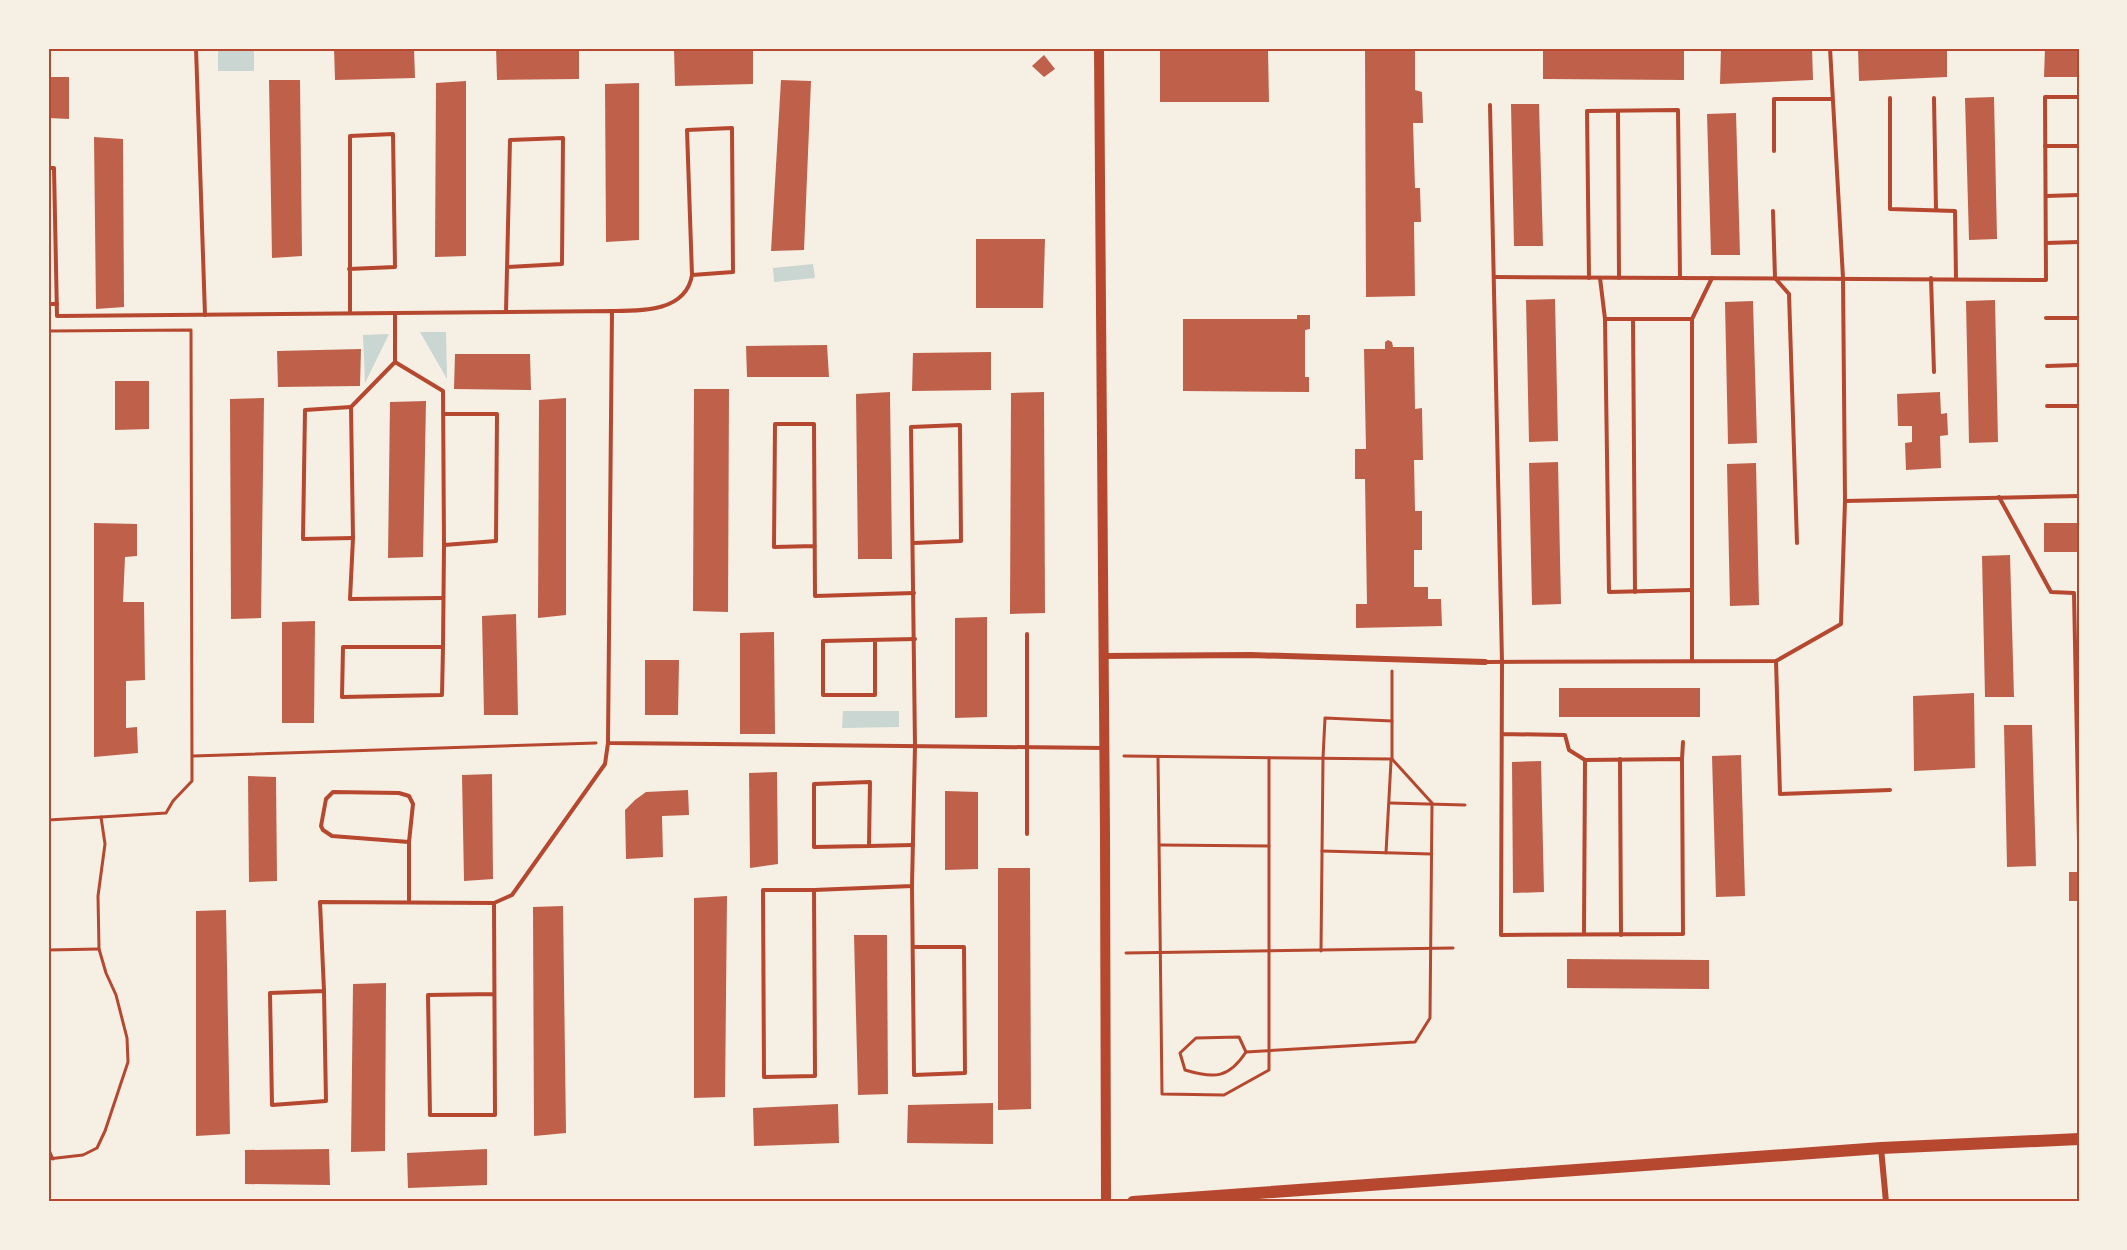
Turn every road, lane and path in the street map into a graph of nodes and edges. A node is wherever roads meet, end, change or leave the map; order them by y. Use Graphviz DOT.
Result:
graph roads {
  1 [pos="196,48"];
  2 [pos="1099,48"];
  3 [pos="1830,48"];
  4 [pos="2079,97"];
  5 [pos="1890,98"];
  6 [pos="1934,98"];
  7 [pos="1832,99"];
  8 [pos="1490,105"];
  9 [pos="1618,111"];
  10 [pos="2045,146"];
  11 [pos="2079,146"];
  12 [pos="1774,151"];
  13 [pos="48,168"];
  14 [pos="2079,195"];
  15 [pos="2046,196"];
  16 [pos="1936,210"];
  17 [pos="1773,211"];
  18 [pos="2079,242"];
  19 [pos="2046,243"];
  20 [pos="507,267"];
  21 [pos="349,269"];
  22 [pos="692,275"];
  23 [pos="1494,277"];
  24 [pos="1589,278"];
  25 [pos="1600,278"];
  26 [pos="1619,278"];
  27 [pos="1680,278"];
  28 [pos="1712,278"];
  29 [pos="1775,278"];
  30 [pos="1843,278"];
  31 [pos="1931,278"];
  32 [pos="1956,278"];
  33 [pos="48,304"];
  34 [pos="57,304"];
  35 [pos="612,311"];
  36 [pos="506,312"];
  37 [pos="350,313"];
  38 [pos="394,313"];
  39 [pos="205,315"];
  40 [pos="2046,318"];
  41 [pos="2079,318"];
  42 [pos="1605,319"];
  43 [pos="1633,319"];
  44 [pos="1692,319"];
  45 [pos="48,331"];
  46 [pos="395,362"];
  47 [pos="2079,365"];
  48 [pos="2047,366"];
  49 [pos="1934,372"];
  50 [pos="2047,406"];
  51 [pos="2079,406"];
  52 [pos="351,407"];
  53 [pos="444,414"];
  54 [pos="2079,496"];
  55 [pos="1999,497"];
  56 [pos="1845,501"];
  57 [pos="352,538"];
  58 [pos="914,543"];
  59 [pos="1797,543"];
  60 [pos="444,545"];
  61 [pos="815,546"];
  62 [pos="1692,590"];
  63 [pos="1635,592"];
  64 [pos="915,593"];
  65 [pos="443,598"];
  66 [pos="2077,611"];
  67 [pos="1027,634"];
  68 [pos="915,639"];
  69 [pos="875,640"];
  70 [pos="443,647"];
  71 [pos="1103,656"];
  72 [pos="2077,656"];
  73 [pos="1392,658"];
  74 [pos="1776,661"];
  75 [pos="1485,662"];
  76 [pos="1502,662"];
  77 [pos="1692,662"];
  78 [pos="2077,707"];
  79 [pos="1392,721"];
  80 [pos="1502,734"];
  81 [pos="1683,742"];
  82 [pos="608,743"];
  83 [pos="915,746"];
  84 [pos="1027,747"];
  85 [pos="1104,748"];
  86 [pos="193,756"];
  87 [pos="1124,756"];
  88 [pos="1158,757"];
  89 [pos="2078,757"];
  90 [pos="1269,758"];
  91 [pos="1323,758"];
  92 [pos="1392,759"];
  93 [pos="1620,759"];
  94 [pos="1682,759"];
  95 [pos="1585,760"];
  96 [pos="1890,790"];
  97 [pos="2078,798"];
  98 [pos="1390,803"];
  99 [pos="1432,803"];
  100 [pos="1465,806"];
  101 [pos="101,817"];
  102 [pos="48,820"];
  103 [pos="1027,834"];
  104 [pos="409,842"];
  105 [pos="2079,842"];
  106 [pos="913,845"];
  107 [pos="1159,845"];
  108 [pos="869,846"];
  109 [pos="1269,846"];
  110 [pos="1322,851"];
  111 [pos="1386,853"];
  112 [pos="1431,854"];
  113 [pos="912,886"];
  114 [pos="814,890"];
  115 [pos="409,902"];
  116 [pos="494,903"];
  117 [pos="1584,934"];
  118 [pos="1621,935"];
  119 [pos="913,947"];
  120 [pos="1453,948"];
  121 [pos="99,949"];
  122 [pos="1430,949"];
  123 [pos="48,950"];
  124 [pos="1321,951"];
  125 [pos="1269,952"];
  126 [pos="1126,953"];
  127 [pos="1161,953"];
  128 [pos="324,991"];
  129 [pos="494,994"];
  130 [pos="1270,1049"];
  131 [pos="1246,1052"];
  132 [pos="2079,1139"];
  133 [pos="48,1148"];
  134 [pos="1881,1148"];
  135 [pos="50,1159"];
  136 [pos="1106,1202"];
  137 [pos="1133,1202"];
  138 [pos="1886,1202"];
  1 -- 39 [label="lane"];
  2 -- 71 [label="street"];
  3 -- 7 [label="lane"];
  4 -- 10 [label="lane"];
  5 -- 16 [label="lane"];
  6 -- 16 [label="lane"];
  7 -- 12 [label="lane"];
  7 -- 30 [label="lane"];
  8 -- 23 [label="lane"];
  9 -- 24 [label="lane"];
  9 -- 26 [label="lane"];
  9 -- 27 [label="lane"];
  10 -- 11 [label="lane"];
  10 -- 15 [label="lane"];
  13 -- 34 [label="lane"];
  14 -- 15 [label="lane"];
  15 -- 19 [label="lane"];
  16 -- 32 [label="lane"];
  17 -- 29 [label="lane"];
  18 -- 19 [label="lane"];
  19 -- 32 [label="lane"];
  20 -- 20 [label="lane"];
  20 -- 36 [label="lane"];
  21 -- 21 [label="lane"];
  21 -- 37 [label="lane"];
  22 -- 22 [label="lane"];
  22 -- 35 [label="lane"];
  23 -- 24 [label="lane"];
  23 -- 76 [label="lane"];
  24 -- 25 [label="lane"];
  25 -- 26 [label="lane"];
  25 -- 42 [label="lane"];
  26 -- 27 [label="lane"];
  27 -- 28 [label="lane"];
  28 -- 29 [label="lane"];
  28 -- 44 [label="lane"];
  29 -- 30 [label="lane"];
  29 -- 59 [label="lane"];
  30 -- 31 [label="lane"];
  30 -- 56 [label="lane"];
  31 -- 32 [label="lane"];
  31 -- 49 [label="lane"];
  33 -- 34 [label="lane"];
  34 -- 39 [label="lane"];
  35 -- 36 [label="lane"];
  35 -- 82 [label="lane"];
  36 -- 38 [label="lane"];
  37 -- 38 [label="lane"];
  37 -- 39 [label="lane"];
  38 -- 46 [label="lane"];
  40 -- 41 [label="lane"];
  42 -- 43 [label="lane"];
  42 -- 63 [label="lane"];
  43 -- 44 [label="lane"];
  43 -- 63 [label="lane"];
  44 -- 62 [label="lane"];
  45 -- 86 [label="path"];
  46 -- 52 [label="lane"];
  46 -- 53 [label="lane"];
  47 -- 48 [label="lane"];
  50 -- 51 [label="lane"];
  52 -- 57 [label="lane"];
  52 -- 57 [label="lane"];
  53 -- 60 [label="lane"];
  53 -- 60 [label="lane"];
  54 -- 55 [label="lane"];
  55 -- 56 [label="lane"];
  55 -- 66 [label="lane"];
  56 -- 74 [label="lane"];
  57 -- 65 [label="lane"];
  58 -- 58 [label="lane"];
  58 -- 64 [label="lane"];
  60 -- 65 [label="lane"];
  61 -- 61 [label="lane"];
  61 -- 64 [label="lane"];
  62 -- 63 [label="lane"];
  62 -- 77 [label="lane"];
  64 -- 68 [label="lane"];
  65 -- 70 [label="lane"];
  66 -- 72 [label="lane"];
  67 -- 84 [label="lane"];
  68 -- 69 [label="lane"];
  68 -- 83 [label="lane"];
  69 -- 69 [label="lane"];
  70 -- 70 [label="lane"];
  71 -- 73 [label="street"];
  71 -- 85 [label="street"];
  72 -- 78 [label="lane"];
  73 -- 75 [label="street"];
  73 -- 79 [label="path"];
  74 -- 77 [label="lane"];
  74 -- 96 [label="lane"];
  75 -- 76 [label="lane"];
  76 -- 77 [label="lane"];
  76 -- 80 [label="lane"];
  78 -- 89 [label="lane"];
  79 -- 91 [label="path"];
  79 -- 92 [label="path"];
  80 -- 95 [label="lane"];
  80 -- 117 [label="lane"];
  81 -- 94 [label="lane"];
  82 -- 83 [label="lane"];
  82 -- 86 [label="path"];
  82 -- 116 [label="lane"];
  83 -- 84 [label="lane"];
  83 -- 106 [label="lane"];
  84 -- 85 [label="lane"];
  84 -- 103 [label="lane"];
  85 -- 136 [label="street"];
  86 -- 101 [label="path"];
  87 -- 88 [label="path"];
  88 -- 90 [label="path"];
  88 -- 107 [label="path"];
  89 -- 97 [label="lane"];
  90 -- 91 [label="path"];
  90 -- 109 [label="path"];
  91 -- 92 [label="path"];
  91 -- 110 [label="path"];
  92 -- 98 [label="path"];
  92 -- 99 [label="path"];
  93 -- 94 [label="lane"];
  93 -- 95 [label="lane"];
  93 -- 118 [label="lane"];
  94 -- 118 [label="lane"];
  95 -- 117 [label="lane"];
  97 -- 105 [label="lane"];
  98 -- 99 [label="path"];
  98 -- 111 [label="path"];
  99 -- 100 [label="path"];
  99 -- 112 [label="path"];
  101 -- 102 [label="path"];
  101 -- 121 [label="path"];
  104 -- 104 [label="lane"];
  104 -- 115 [label="lane"];
  106 -- 108 [label="lane"];
  106 -- 113 [label="lane"];
  107 -- 109 [label="path"];
  107 -- 127 [label="path"];
  108 -- 108 [label="lane"];
  109 -- 125 [label="path"];
  110 -- 111 [label="path"];
  110 -- 124 [label="path"];
  111 -- 112 [label="path"];
  112 -- 122 [label="path"];
  113 -- 114 [label="lane"];
  113 -- 119 [label="lane"];
  114 -- 114 [label="lane"];
  115 -- 116 [label="lane"];
  115 -- 128 [label="lane"];
  116 -- 129 [label="lane"];
  117 -- 118 [label="lane"];
  119 -- 119 [label="lane"];
  120 -- 122 [label="path"];
  121 -- 123 [label="path"];
  121 -- 135 [label="path"];
  122 -- 124 [label="path"];
  122 -- 130 [label="path"];
  124 -- 125 [label="path"];
  125 -- 127 [label="path"];
  125 -- 130 [label="path"];
  126 -- 127 [label="path"];
  127 -- 130 [label="path"];
  128 -- 128 [label="lane"];
  129 -- 129 [label="lane"];
  130 -- 131 [label="path"];
  131 -- 131 [label="path"];
  132 -- 134 [label="main road"];
  133 -- 135 [label="path"];
  134 -- 137 [label="main road"];
  134 -- 138 [label="street"];
}
